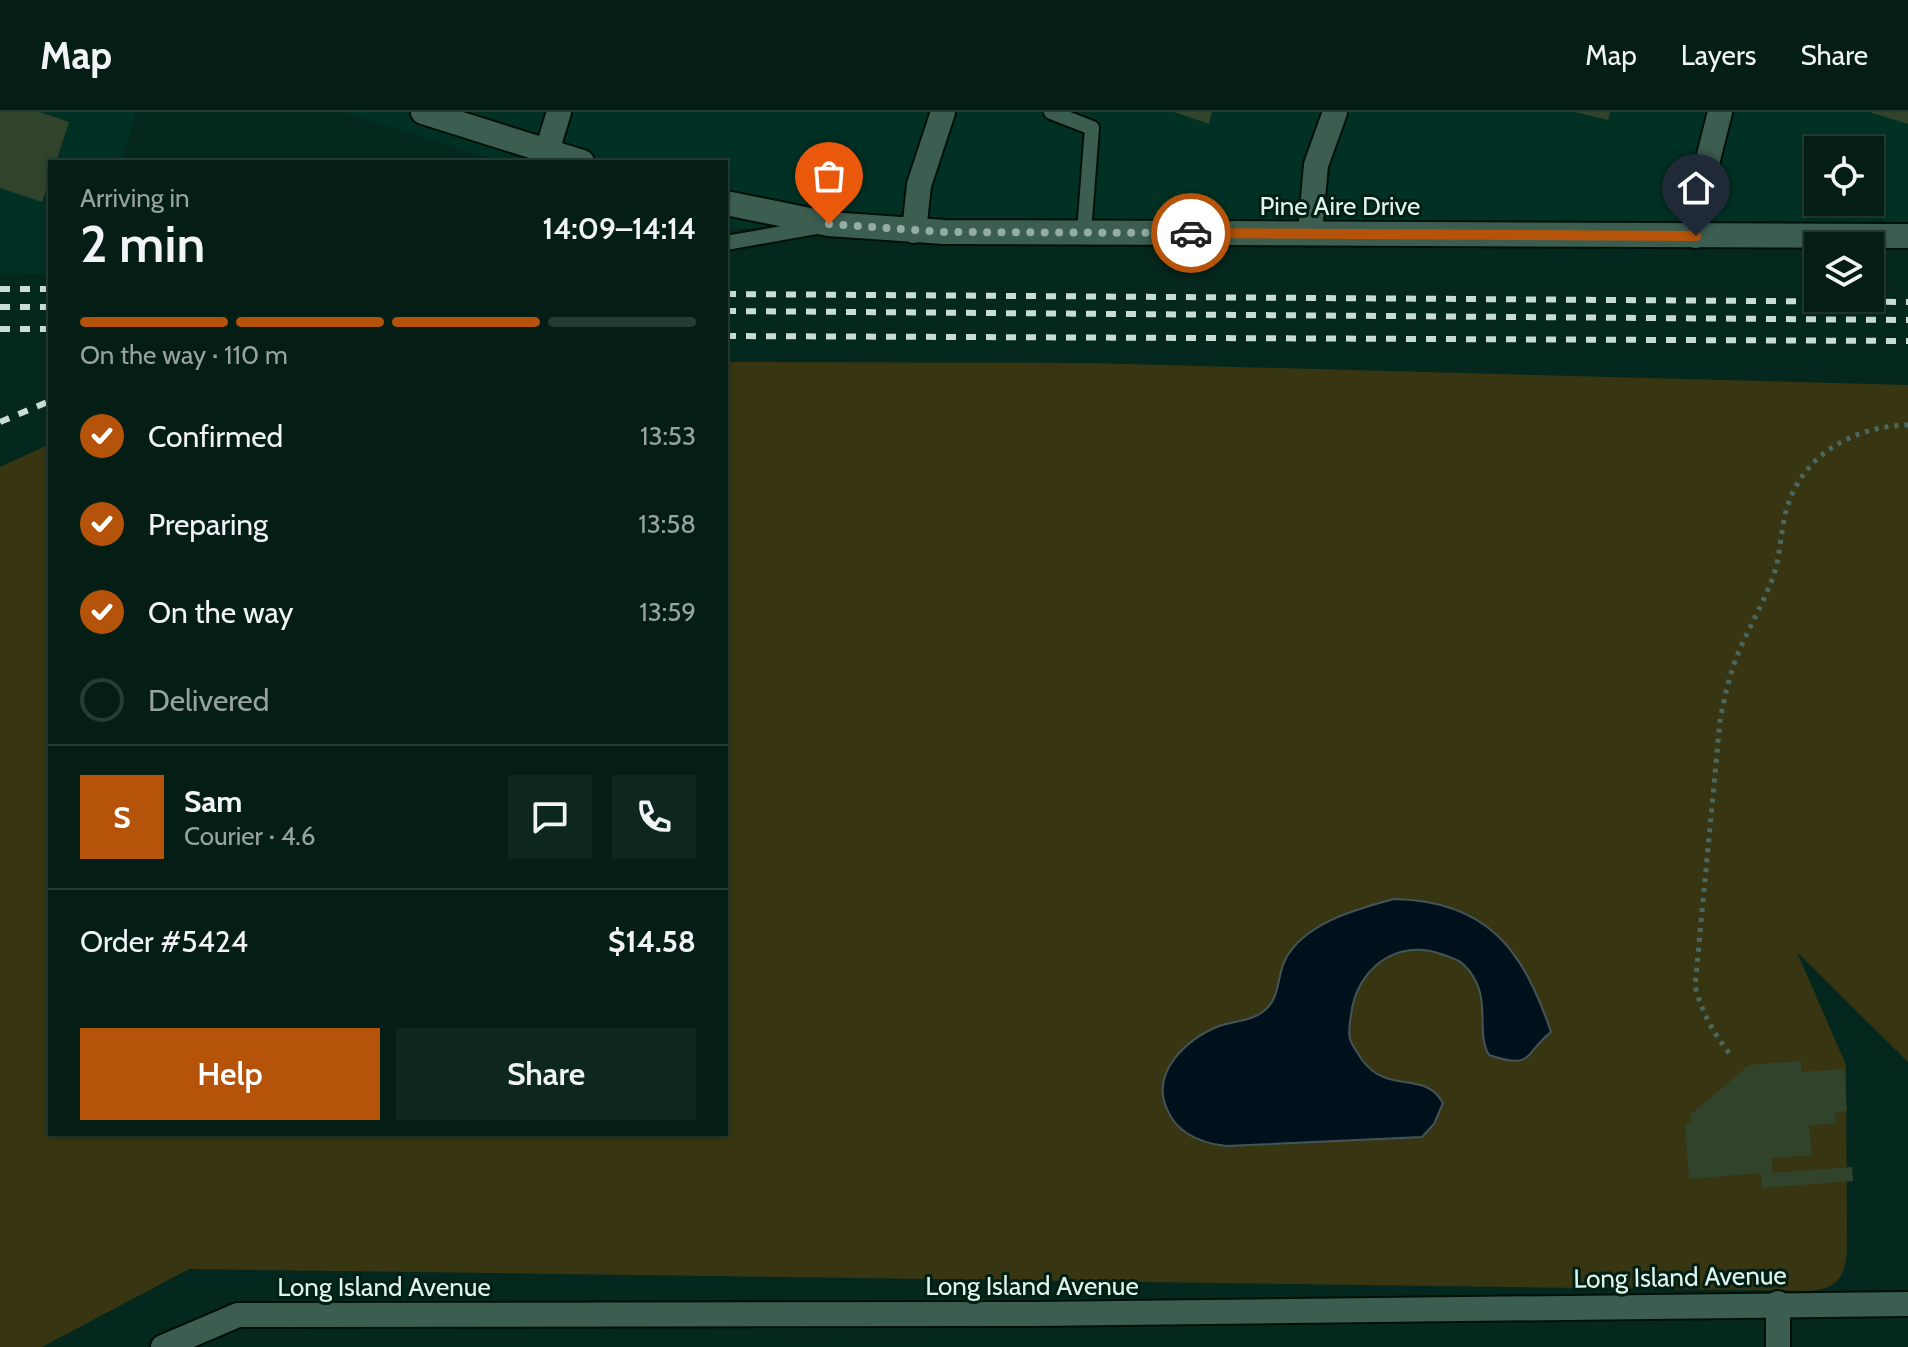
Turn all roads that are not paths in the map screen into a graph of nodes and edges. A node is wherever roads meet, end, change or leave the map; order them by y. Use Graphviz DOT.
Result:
graph roads {
  1 [pos="423,112"];
  2 [pos="559,112"];
  3 [pos="943,112"];
  4 [pos="1051,112"];
  5 [pos="1335,112"];
  6 [pos="1720,112"];
  7 [pos="547,151"];
  8 [pos="576,160"];
  9 [pos="728,203"];
  10 [pos="829,224"];
  11 [pos="914,231"];
  12 [pos="1084,232"];
  13 [pos="1310,233"];
  14 [pos="1696,236"];
  15 [pos="1908,236"];
  16 [pos="728,243"];
  17 [pos="1778,1303"];
  18 [pos="1908,1304"];
  19 [pos="163,1347"];
  20 [pos="1778,1347"];
  1 -- 7 [label="street"];
  2 -- 7 [label="street"];
  3 -- 11 [label="street"];
  4 -- 12 [label="lane"];
  5 -- 13 [label="street"];
  6 -- 14 [label="street"];
  7 -- 8 [label="street"];
  9 -- 10 [label="street, Pine Aire Drive"];
  10 -- 11 [label="street, Pine Aire Drive"];
  10 -- 16 [label="lane"];
  11 -- 12 [label="street, Pine Aire Drive"];
  12 -- 13 [label="street, Pine Aire Drive"];
  13 -- 14 [label="street, Pine Aire Drive"];
  14 -- 15 [label="street, Pine Aire Drive"];
  17 -- 18 [label="street, Long Island Avenue"];
  17 -- 19 [label="street, Long Island Avenue"];
  17 -- 20 [label="street"];
}
